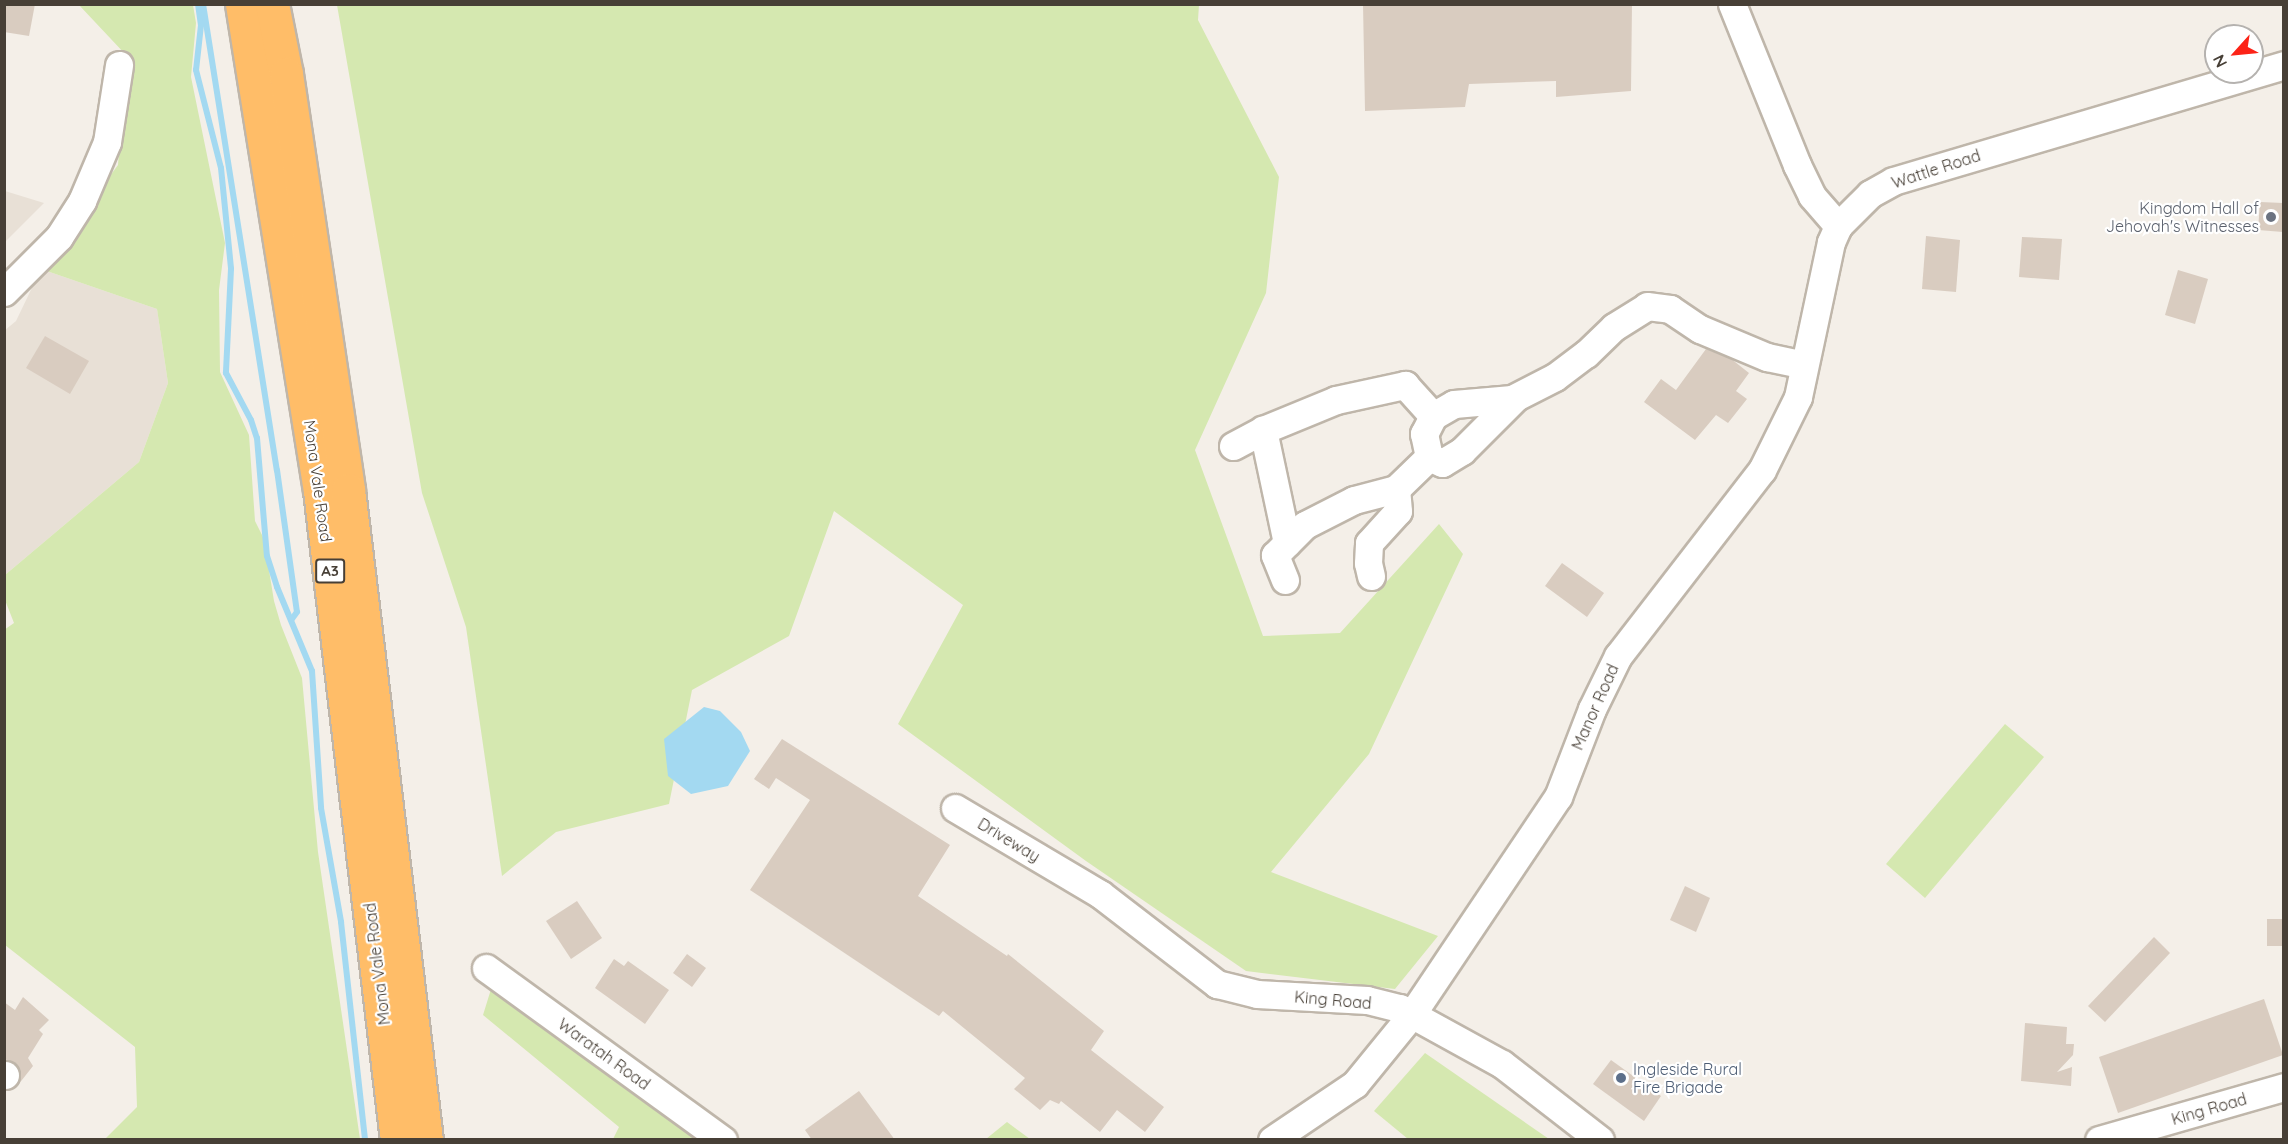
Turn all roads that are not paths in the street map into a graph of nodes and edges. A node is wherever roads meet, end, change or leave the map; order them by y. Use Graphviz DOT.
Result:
graph roads {
  1 [pos="242,4"];
  2 [pos="272,4"];
  3 [pos="1732,4"];
  4 [pos="119,64"];
  5 [pos="2283,65"];
  6 [pos="1838,226"];
  7 [pos="4,292"];
  8 [pos="1804,365"];
  9 [pos="1515,398"];
  10 [pos="1433,416"];
  11 [pos="1263,430"];
  12 [pos="1233,446"];
  13 [pos="1429,457"];
  14 [pos="1400,506"];
  15 [pos="1287,543"];
  16 [pos="1371,576"];
  17 [pos="1285,580"];
  18 [pos="955,808"];
  19 [pos="1063,872"];
  20 [pos="486,968"];
  21 [pos="1412,1014"];
  22 [pos="2283,1087"];
  23 [pos="398,1140"];
  24 [pos="426,1140"];
  25 [pos="723,1140"];
  26 [pos="1272,1140"];
  27 [pos="1600,1140"];
  28 [pos="2099,1140"];
  1 -- 23 [label="highway, Mona Vale Road / A3"];
  2 -- 24 [label="highway, Mona Vale Road / A3"];
  3 -- 6 [label="street"];
  4 -- 7 [label="street"];
  5 -- 6 [label="street, Wattle Road"];
  6 -- 8 [label="street, Manor Road"];
  8 -- 9 [label="street"];
  8 -- 21 [label="street, Manor Road"];
  9 -- 10 [label="street"];
  9 -- 13 [label="street"];
  10 -- 11 [label="street"];
  10 -- 13 [label="street"];
  11 -- 12 [label="street"];
  11 -- 15 [label="street"];
  13 -- 14 [label="street"];
  14 -- 15 [label="street"];
  14 -- 16 [label="street"];
  15 -- 17 [label="street"];
  18 -- 19 [label="street, Driveway"];
  19 -- 21 [label="street, King Road"];
  20 -- 25 [label="street, Waratah Road"];
  21 -- 26 [label="street, Manor Road"];
  21 -- 27 [label="street, King Road"];
  22 -- 28 [label="street, King Road"];
}
